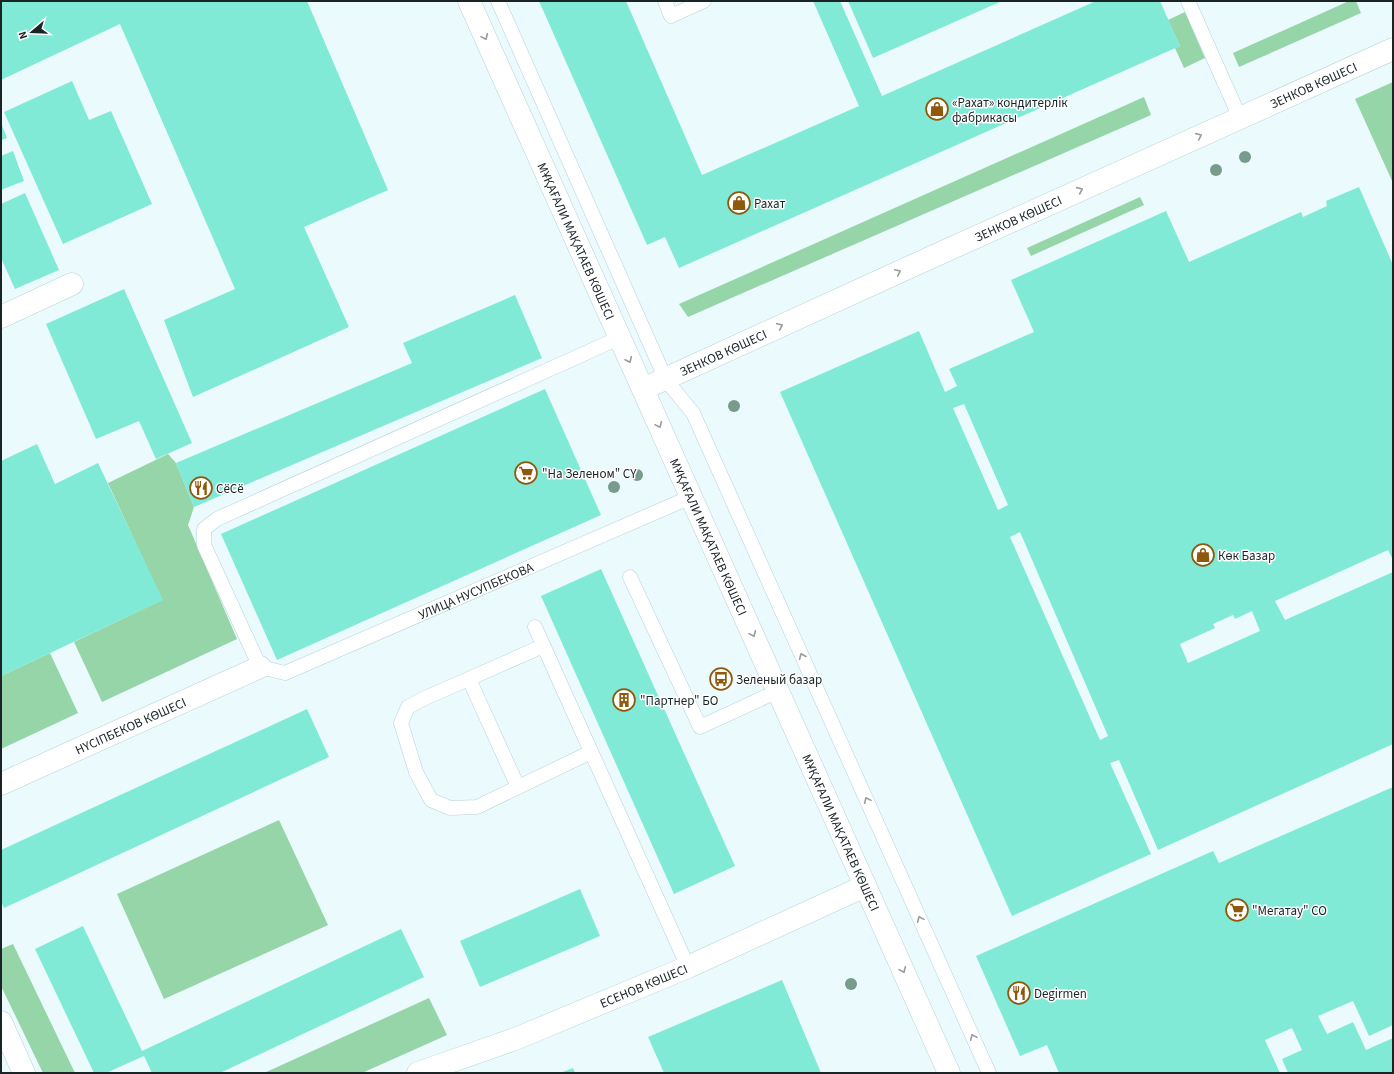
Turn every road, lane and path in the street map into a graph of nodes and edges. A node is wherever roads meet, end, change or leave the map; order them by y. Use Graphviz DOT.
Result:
graph roads {
  1 [pos="469,1"];
  2 [pos="498,1"];
  3 [pos="665,1"];
  4 [pos="704,1"];
  5 [pos="1188,1"];
  6 [pos="1393,49"];
  7 [pos="1240,118"];
  8 [pos="72,284"];
  9 [pos="1,317"];
  10 [pos="620,338"];
  11 [pos="666,380"];
  12 [pos="643,390"];
  13 [pos="691,497"];
  14 [pos="630,577"];
  15 [pos="535,627"];
  16 [pos="543,646"];
  17 [pos="260,667"];
  18 [pos="469,679"];
  19 [pos="778,691"];
  20 [pos="591,752"];
  21 [pos="1,784"];
  22 [pos="518,788"];
  23 [pos="865,886"];
  24 [pos="688,967"];
  25 [pos="1,1022"];
  26 [pos="24,1073"];
  27 [pos="418,1073"];
  28 [pos="949,1073"];
  29 [pos="989,1073"];
  1 -- 10 [label="street, МҰҚАҒАЛИ МАҚАТАЕВ КӨШЕСІ, one-way"];
  2 -- 11 [label="lane"];
  3 -- 4 [label="lane"];
  5 -- 7 [label="lane"];
  6 -- 7 [label="street, ЗЕНКОВ КӨШЕСІ"];
  11 -- 7 [label="street, ЗЕНКОВ КӨШЕСІ, one-way"];
  8 -- 9 [label="street"];
  10 -- 12 [label="street, МҰҚАҒАЛИ МАҚАТАЕВ КӨШЕСІ, one-way"];
  10 -- 17 [label="lane"];
  11 -- 12 [label="street, ЗЕНКОВ КӨШЕСІ"];
  29 -- 11 [label="lane, one-way"];
  12 -- 13 [label="street, МҰҚАҒАЛИ МАҚАТАЕВ КӨШЕСІ, one-way"];
  13 -- 17 [label="lane, УЛИЦА НУСУПБЕКОВА"];
  13 -- 19 [label="street, МҰҚАҒАЛИ МАҚАТАЕВ КӨШЕСІ, one-way"];
  14 -- 19 [label="lane"];
  15 -- 16 [label="lane"];
  16 -- 18 [label="lane"];
  16 -- 20 [label="lane"];
  17 -- 21 [label="street, НҮСІПБЕКОВ КӨШЕСІ"];
  18 -- 22 [label="lane"];
  18 -- 22 [label="lane"];
  19 -- 23 [label="street, МҰҚАҒАЛИ МАҚАТАЕВ КӨШЕСІ"];
  20 -- 22 [label="lane"];
  20 -- 24 [label="lane"];
  23 -- 24 [label="street, ЕСЕНОВ КӨШЕСІ"];
  23 -- 28 [label="street, МҰҚАҒАЛИ МАҚАТАЕВ КӨШЕСІ, one-way"];
  24 -- 27 [label="street, ЕСЕНОВ КӨШЕСІ"];
  25 -- 26 [label="street"];
}
